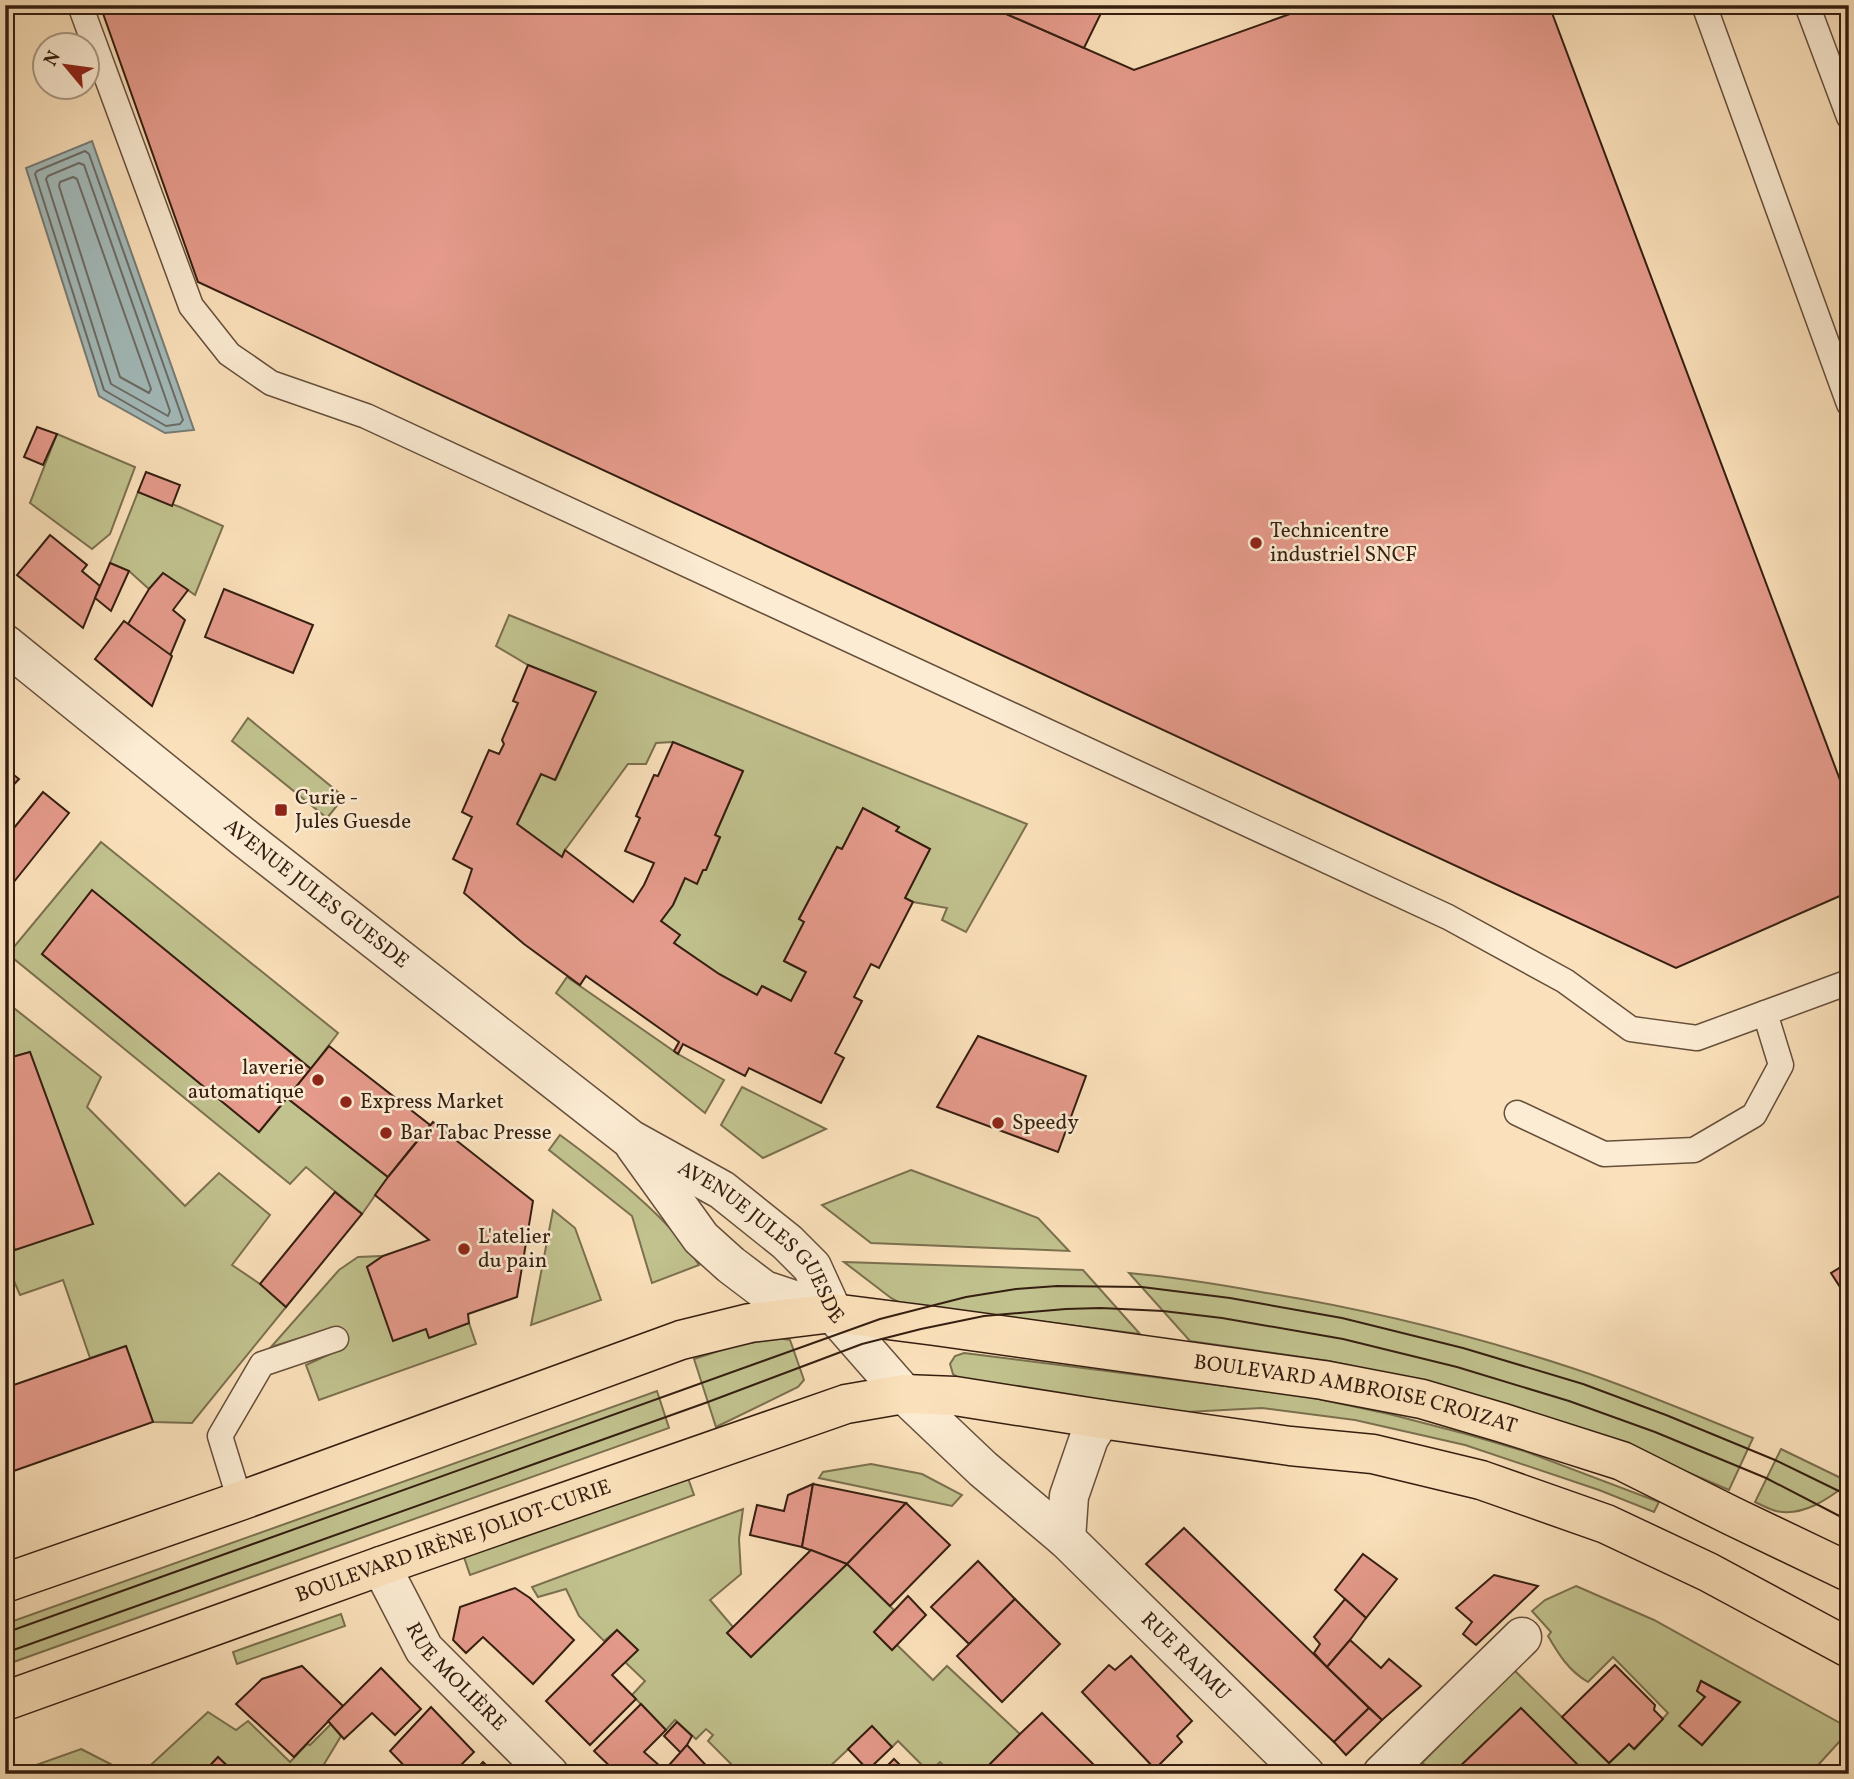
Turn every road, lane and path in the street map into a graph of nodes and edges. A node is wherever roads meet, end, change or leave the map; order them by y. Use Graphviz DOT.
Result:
graph roads {
  1 [pos="80,5"];
  2 [pos="1704,5"];
  3 [pos="1807,5"];
  4 [pos="1849,117"];
  5 [pos="1849,404"];
  6 [pos="5,644"];
  7 [pos="1849,982"];
  8 [pos="1765,1013"];
  9 [pos="1517,1113"];
  10 [pos="630,1139"];
  11 [pos="845,1327"];
  12 [pos="336,1339"];
  13 [pos="904,1394"];
  14 [pos="1101,1419"];
  15 [pos="240,1500"];
  16 [pos="1066,1539"];
  17 [pos="381,1566"];
  18 [pos="1849,1572"];
  19 [pos="5,1583"];
  20 [pos="1522,1637"];
  21 [pos="1847,1643"];
  22 [pos="5,1701"];
  23 [pos="549,1774"];
  24 [pos="1305,1774"];
  25 [pos="1382,1774"];
  1 -- 8 [label="lane"];
  2 -- 5 [label="lane"];
  3 -- 4 [label="lane"];
  6 -- 10 [label="street, AVENUE JULES GUESDE"];
  7 -- 8 [label="lane"];
  8 -- 9 [label="lane"];
  10 -- 11 [label="street, AVENUE JULES GUESDE"];
  10 -- 11 [label="street, AVENUE JULES GUESDE"];
  11 -- 13 [label="street, RUE RAIMU"];
  11 -- 15 [label="main road"];
  11 -- 18 [label="main road, BOULEVARD AMBROISE CROIZAT"];
  12 -- 15 [label="lane"];
  13 -- 14 [label="main road"];
  13 -- 16 [label="street, RUE RAIMU"];
  13 -- 17 [label="main road, BOULEVARD IRÈNE JOLIOT-CURIE"];
  14 -- 16 [label="street"];
  14 -- 21 [label="main road"];
  15 -- 19 [label="main road"];
  16 -- 24 [label="street, RUE RAIMU"];
  17 -- 22 [label="main road, BOULEVARD IRÈNE JOLIOT-CURIE"];
  17 -- 23 [label="street, RUE MOLIÈRE"];
  20 -- 25 [label="street"];
}
